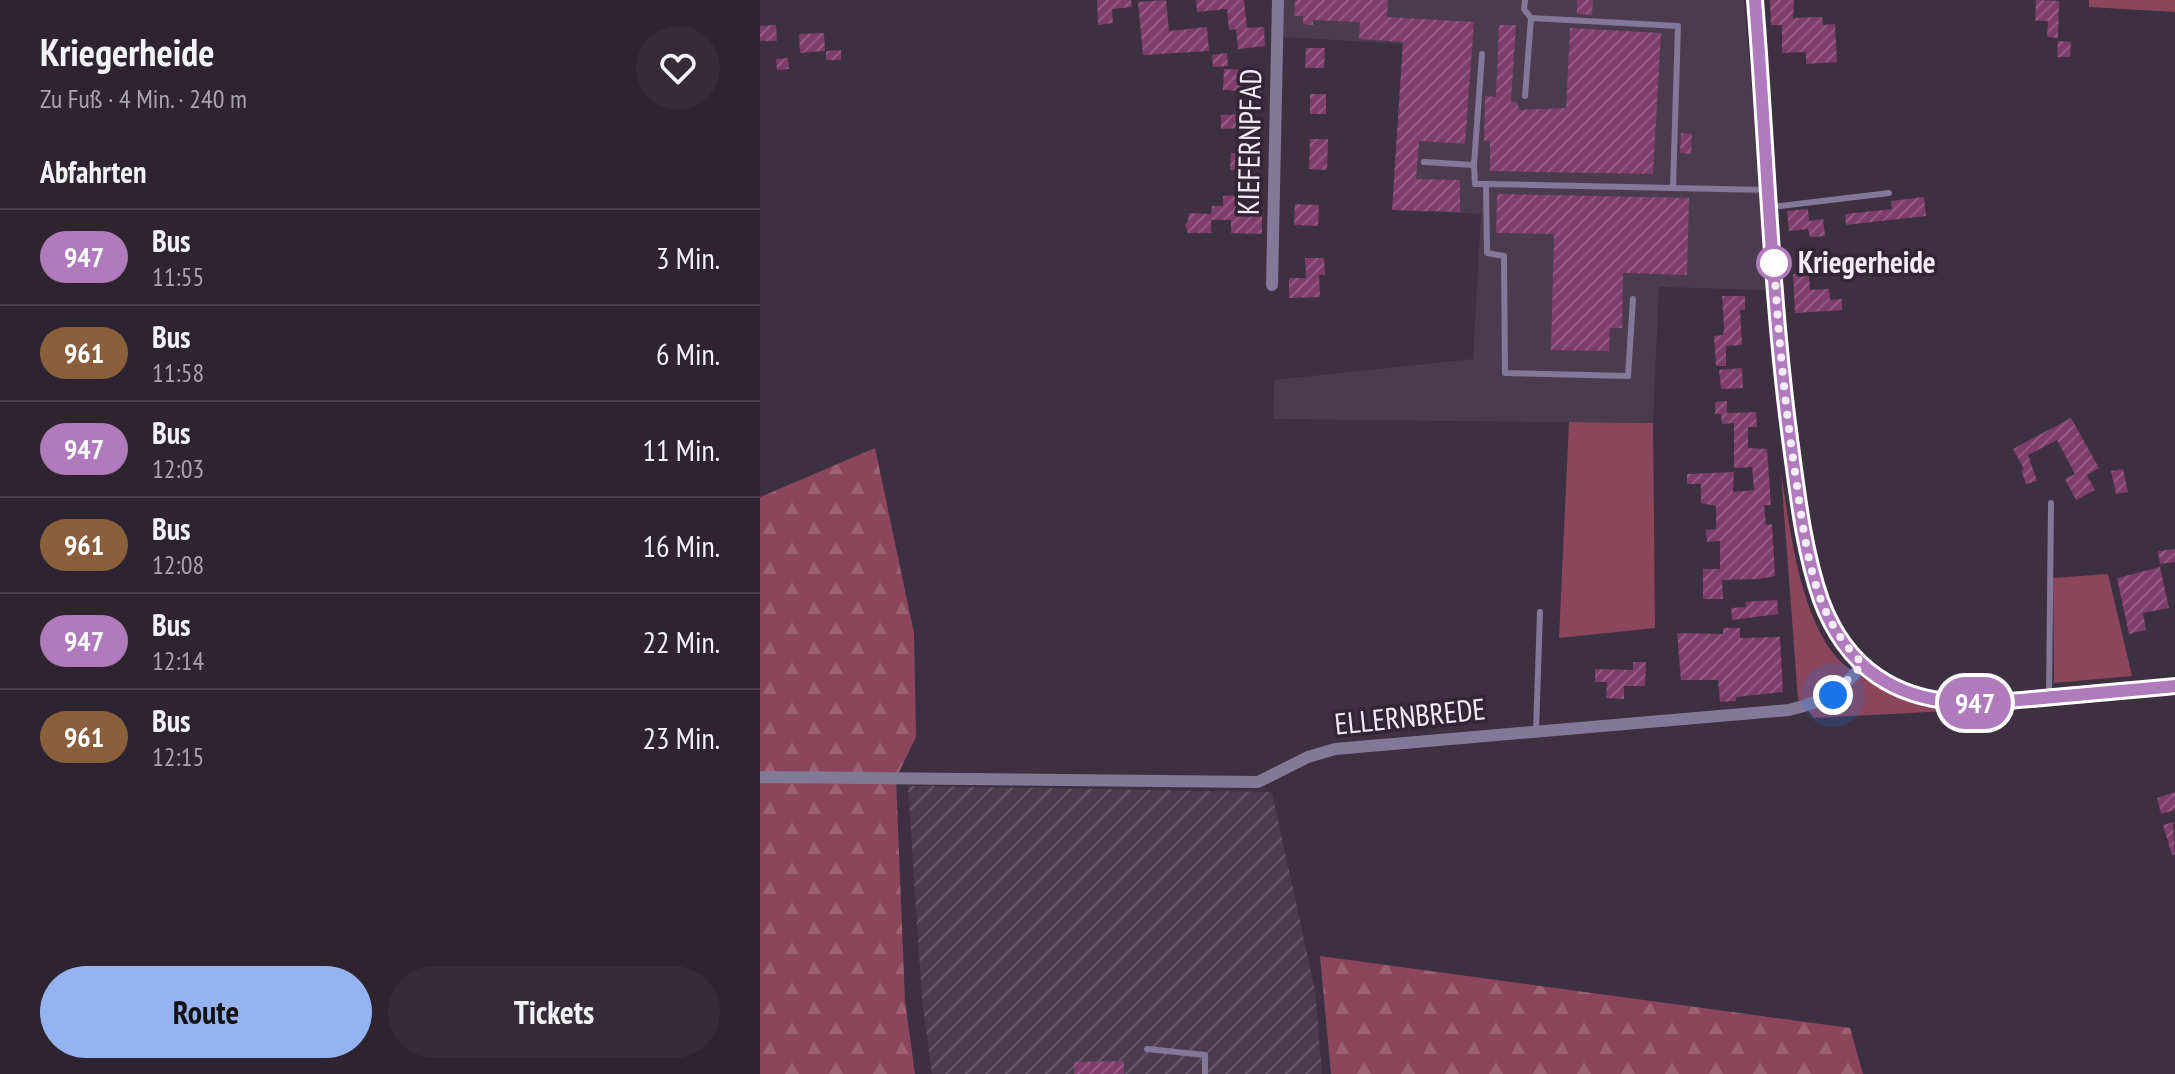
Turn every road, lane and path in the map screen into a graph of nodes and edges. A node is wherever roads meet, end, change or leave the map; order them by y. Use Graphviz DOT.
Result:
graph roads {
  1 [pos="1278,0"];
  2 [pos="1525,0"];
  3 [pos="1755,0"];
  4 [pos="1531,18"];
  5 [pos="1482,54"];
  6 [pos="1525,96"];
  7 [pos="1424,162"];
  8 [pos="1474,165"];
  9 [pos="1486,184"];
  10 [pos="1673,187"];
  11 [pos="1769,190"];
  12 [pos="1889,193"];
  13 [pos="1771,207"];
  14 [pos="1272,285"];
  15 [pos="1633,299"];
  16 [pos="2051,503"];
  17 [pos="1540,612"];
  18 [pos="1863,664"];
  19 [pos="2175,686"];
  20 [pos="2049,697"];
  21 [pos="1536,731"];
  22 [pos="760,777"];
  23 [pos="1147,1049"];
  24 [pos="1205,1074"];
  1 -- 14 [label="street, KIEFERNPFAD"];
  2 -- 4 [label="lane"];
  3 -- 11 [label="street"];
  4 -- 6 [label="lane"];
  4 -- 10 [label="lane"];
  5 -- 8 [label="lane"];
  7 -- 8 [label="lane"];
  8 -- 9 [label="lane"];
  9 -- 10 [label="lane"];
  9 -- 15 [label="lane"];
  10 -- 11 [label="lane"];
  11 -- 13 [label="street"];
  12 -- 13 [label="lane"];
  13 -- 18 [label="street"];
  16 -- 20 [label="lane"];
  17 -- 21 [label="lane"];
  18 -- 20 [label="street"];
  18 -- 21 [label="street, ELLERNBREDE"];
  19 -- 20 [label="street"];
  21 -- 22 [label="street, ELLERNBREDE"];
  23 -- 24 [label="lane"];
}
